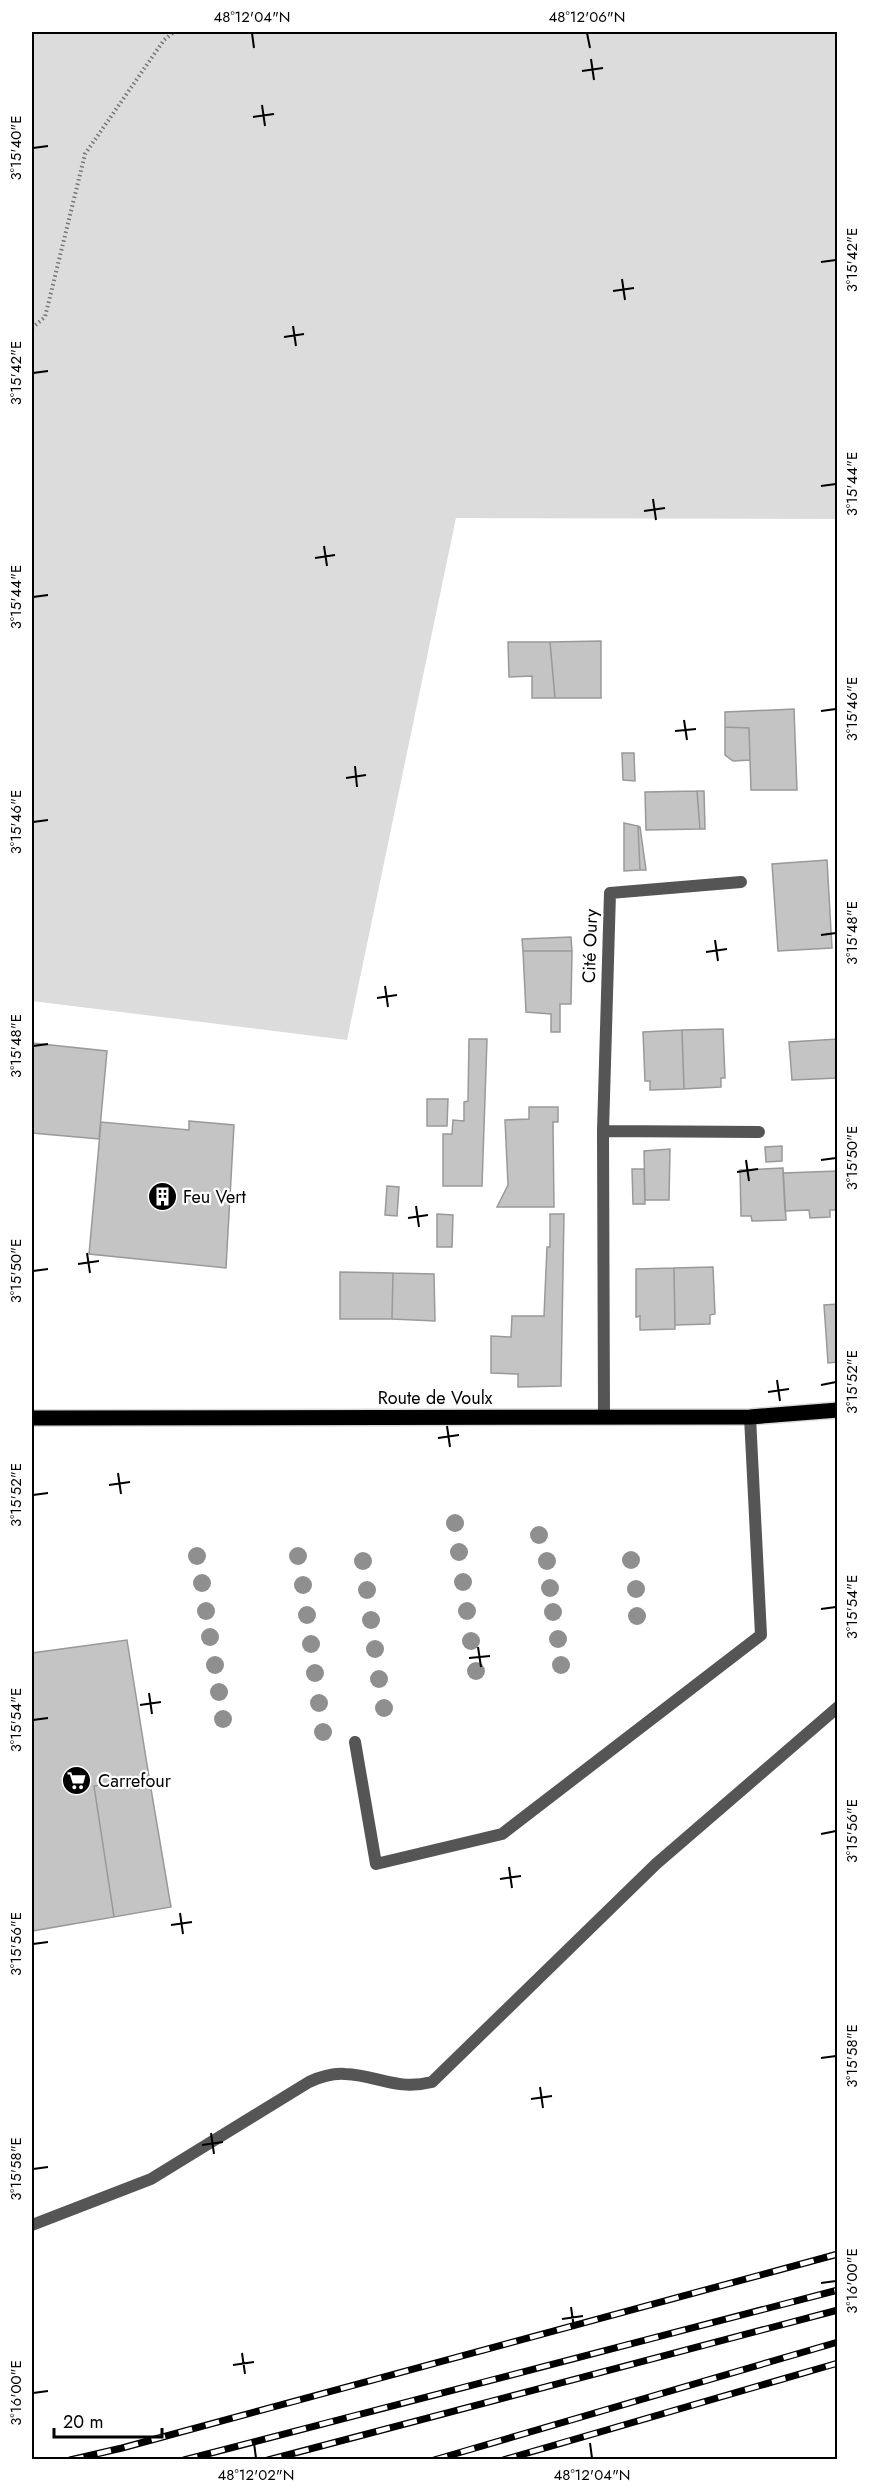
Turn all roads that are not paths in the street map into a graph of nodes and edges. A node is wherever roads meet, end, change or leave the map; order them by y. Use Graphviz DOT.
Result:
graph roads {
  1 [pos="741,882"];
  2 [pos="603,1131"];
  3 [pos="759,1132"];
  4 [pos="837,1410"];
  5 [pos="604,1416"];
  6 [pos="32,1418"];
  7 [pos="750,1418"];
  8 [pos="837,1707"];
  9 [pos="355,1742"];
  10 [pos="32,2225"];
  1 -- 2 [label="street, Cité Oury"];
  2 -- 3 [label="street"];
  2 -- 5 [label="street, Cité Oury"];
  4 -- 7 [label="main road, Route de Voulx"];
  5 -- 6 [label="main road, Route de Voulx"];
  5 -- 7 [label="main road, Route de Voulx"];
  7 -- 9 [label="street"];
  8 -- 10 [label="street"];
}
